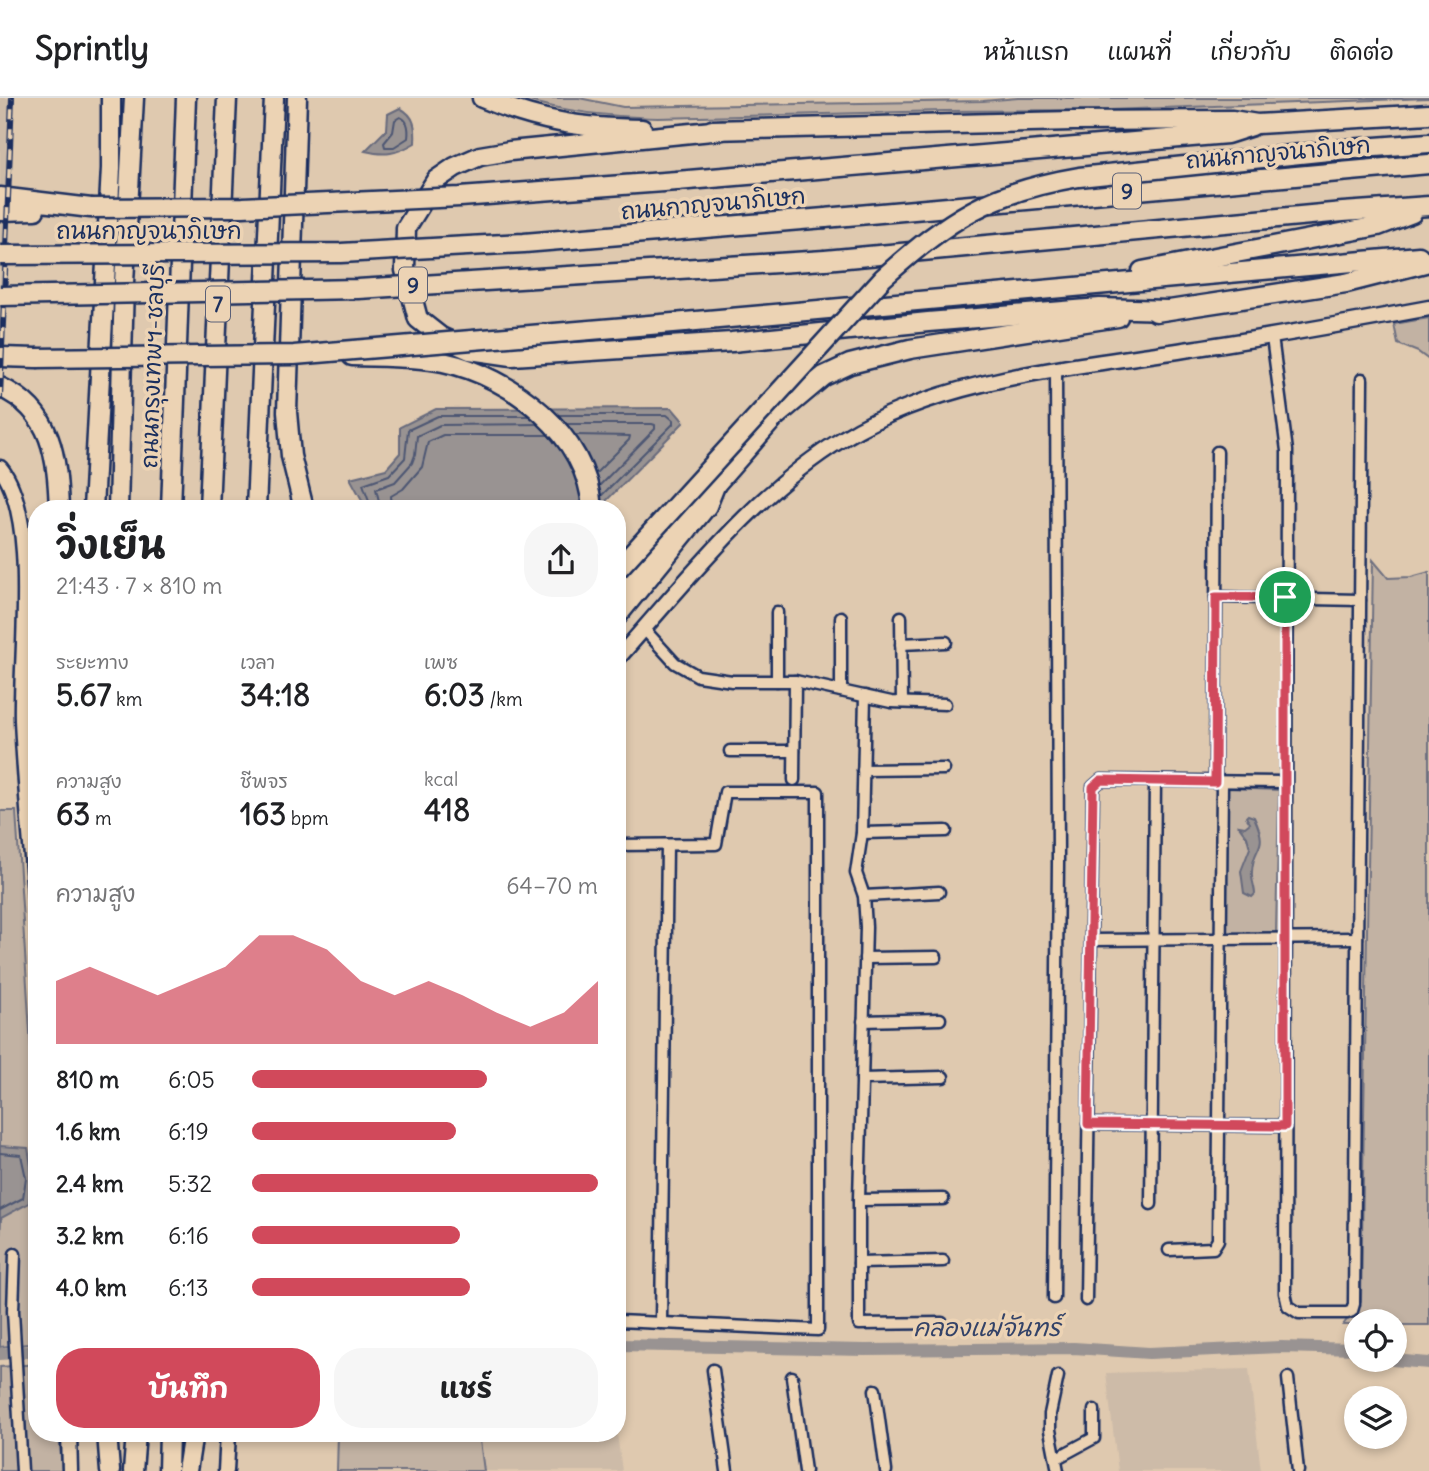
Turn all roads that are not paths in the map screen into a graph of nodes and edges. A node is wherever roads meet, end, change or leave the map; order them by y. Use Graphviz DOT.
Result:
graph roads {
  1 [pos="111,98"];
  2 [pos="134,98"];
  3 [pos="186,98"];
  4 [pos="227,98"];
  5 [pos="274,98"];
  6 [pos="297,98"];
  7 [pos="482,98"];
  8 [pos="1429,114"];
  9 [pos="1257,124"];
  10 [pos="722,130"];
  11 [pos="1429,143"];
  12 [pos="1429,164"];
  13 [pos="0,197"];
  14 [pos="1429,207"];
  15 [pos="91,208"];
  16 [pos="0,211"];
  17 [pos="0,255"];
  18 [pos="1429,255"];
  19 [pos="1429,262"];
  20 [pos="1090,285"];
  21 [pos="0,296"];
  22 [pos="1429,308"];
  23 [pos="1167,310"];
  24 [pos="1272,337"];
  25 [pos="294,355"];
  26 [pos="0,357"];
  27 [pos="1056,369"];
  28 [pos="1362,379"];
  29 [pos="0,387"];
  30 [pos="1217,452"];
  31 [pos="0,467"];
  32 [pos="717,483"];
  33 [pos="59,500"];
  34 [pos="93,500"];
  35 [pos="118,500"];
  36 [pos="171,500"];
  37 [pos="209,500"];
  38 [pos="256,500"];
  39 [pos="301,500"];
  40 [pos="591,500"];
  41 [pos="626,560"];
  42 [pos="626,580"];
  43 [pos="1216,597"];
  44 [pos="1285,597"];
  45 [pos="1360,600"];
  46 [pos="626,605"];
  47 [pos="777,612"];
  48 [pos="841,617"];
  49 [pos="901,617"];
  50 [pos="644,629"];
  51 [pos="946,642"];
  52 [pos="901,644"];
  53 [pos="626,649"];
  54 [pos="776,681"];
  55 [pos="795,681"];
  56 [pos="841,691"];
  57 [pos="865,696"];
  58 [pos="902,702"];
  59 [pos="945,704"];
  60 [pos="730,751"];
  61 [pos="794,751"];
  62 [pos="944,769"];
  63 [pos="863,770"];
  64 [pos="794,780"];
  65 [pos="1155,781"];
  66 [pos="1218,782"];
  67 [pos="1285,782"];
  68 [pos="28,798"];
  69 [pos="946,831"];
  70 [pos="862,834"];
  71 [pos="626,845"];
  72 [pos="667,845"];
  73 [pos="939,892"];
  74 [pos="864,895"];
  75 [pos="1357,938"];
  76 [pos="1219,939"];
  77 [pos="1285,939"];
  78 [pos="1091,940"];
  79 [pos="1154,940"];
  80 [pos="936,957"];
  81 [pos="865,958"];
  82 [pos="940,1019"];
  83 [pos="863,1021"];
  84 [pos="943,1077"];
  85 [pos="862,1079"];
  86 [pos="1088,1124"];
  87 [pos="1152,1124"];
  88 [pos="1218,1125"];
  89 [pos="1285,1126"];
  90 [pos="943,1199"];
  91 [pos="859,1200"];
  92 [pos="1151,1204"];
  93 [pos="1168,1250"];
  94 [pos="15,1254"];
  95 [pos="943,1261"];
  96 [pos="859,1263"];
  97 [pos="1054,1298"];
  98 [pos="1086,1300"];
  99 [pos="626,1321"];
  100 [pos="661,1323"];
  101 [pos="942,1323"];
  102 [pos="713,1370"];
  103 [pos="1058,1376"];
  104 [pos="792,1377"];
  105 [pos="1288,1378"];
  106 [pos="875,1390"];
  107 [pos="1094,1410"];
  108 [pos="69,1442"];
  109 [pos="109,1442"];
  110 [pos="135,1442"];
  111 [pos="169,1442"];
  112 [pos="192,1442"];
  113 [pos="228,1442"];
  114 [pos="1057,1458"];
  115 [pos="110,1468"];
  116 [pos="22,1471"];
  117 [pos="71,1471"];
  118 [pos="133,1471"];
  119 [pos="168,1471"];
  120 [pos="187,1471"];
  121 [pos="226,1471"];
  122 [pos="727,1471"];
  123 [pos="805,1471"];
  124 [pos="886,1471"];
  125 [pos="1058,1471"];
  126 [pos="1298,1471"];
  1 -- 34 [label="highway"];
  2 -- 35 [label="highway"];
  3 -- 36 [label="highway, ถนนกรุงเทพฯ-ชลบุรี / 7"];
  4 -- 37 [label="highway, 7"];
  5 -- 38 [label="highway"];
  6 -- 39 [label="highway"];
  7 -- 10 [label="highway"];
  8 -- 9 [label="highway"];
  9 -- 10 [label="highway"];
  9 -- 15 [label="highway, bridge"];
  10 -- 23 [label="highway"];
  11 -- 41 [label="highway, bridge"];
  12 -- 17 [label="highway, ถนนกาญจนาภิเษก / 9, bridge"];
  13 -- 15 [label="highway"];
  14 -- 20 [label="highway"];
  14 -- 21 [label="highway, 9, bridge"];
  15 -- 16 [label="highway"];
  18 -- 20 [label="highway"];
  19 -- 23 [label="highway"];
  20 -- 25 [label="highway, bridge"];
  22 -- 24 [label="main road"];
  23 -- 32 [label="highway"];
  24 -- 27 [label="main road"];
  24 -- 44 [label="street"];
  25 -- 26 [label="highway, bridge"];
  25 -- 40 [label="highway, bridge"];
  27 -- 50 [label="main road"];
  27 -- 97 [label="street"];
  28 -- 45 [label="street"];
  29 -- 33 [label="highway"];
  30 -- 43 [label="street"];
  31 -- 68 [label="main road"];
  32 -- 42 [label="highway"];
  32 -- 46 [label="highway"];
  43 -- 44 [label="street"];
  43 -- 66 [label="street"];
  44 -- 45 [label="street"];
  44 -- 67 [label="street"];
  45 -- 75 [label="street"];
  47 -- 54 [label="street"];
  48 -- 56 [label="street"];
  49 -- 52 [label="street"];
  50 -- 53 [label="main road"];
  50 -- 54 [label="street"];
  51 -- 52 [label="street"];
  52 -- 58 [label="street"];
  54 -- 55 [label="street"];
  55 -- 56 [label="street"];
  55 -- 61 [label="street"];
  56 -- 57 [label="street"];
  57 -- 58 [label="street"];
  57 -- 63 [label="street"];
  58 -- 59 [label="street"];
  60 -- 61 [label="street"];
  61 -- 64 [label="street"];
  62 -- 63 [label="street"];
  63 -- 70 [label="street"];
  65 -- 66 [label="street"];
  65 -- 78 [label="street"];
  65 -- 79 [label="street"];
  66 -- 67 [label="street"];
  66 -- 76 [label="street"];
  67 -- 77 [label="street"];
  69 -- 70 [label="street"];
  70 -- 74 [label="street"];
  71 -- 72 [label="street"];
  72 -- 100 [label="street"];
  72 -- 100 [label="street"];
  73 -- 74 [label="street"];
  74 -- 81 [label="street"];
  75 -- 77 [label="street"];
  75 -- 89 [label="street"];
  76 -- 77 [label="street"];
  76 -- 79 [label="street"];
  76 -- 88 [label="street"];
  77 -- 89 [label="street"];
  78 -- 79 [label="street"];
  78 -- 86 [label="street"];
  79 -- 87 [label="street"];
  80 -- 81 [label="street"];
  81 -- 83 [label="street"];
  82 -- 83 [label="street"];
  83 -- 85 [label="street"];
  84 -- 85 [label="street"];
  85 -- 91 [label="street"];
  86 -- 87 [label="street"];
  86 -- 98 [label="street"];
  87 -- 88 [label="street"];
  87 -- 92 [label="street"];
  88 -- 89 [label="street"];
  88 -- 93 [label="street"];
  90 -- 91 [label="street"];
  91 -- 96 [label="street"];
  94 -- 116 [label="street"];
  95 -- 96 [label="street"];
  96 -- 101 [label="street"];
  99 -- 100 [label="street"];
  102 -- 122 [label="street"];
  103 -- 114 [label="street"];
  104 -- 123 [label="street"];
  105 -- 126 [label="street"];
  106 -- 124 [label="street"];
  107 -- 114 [label="street"];
  108 -- 117 [label="main road"];
  109 -- 115 [label="highway"];
  110 -- 118 [label="highway"];
  111 -- 119 [label="highway"];
  112 -- 120 [label="highway"];
  113 -- 121 [label="main road"];
  114 -- 125 [label="street"];
}
